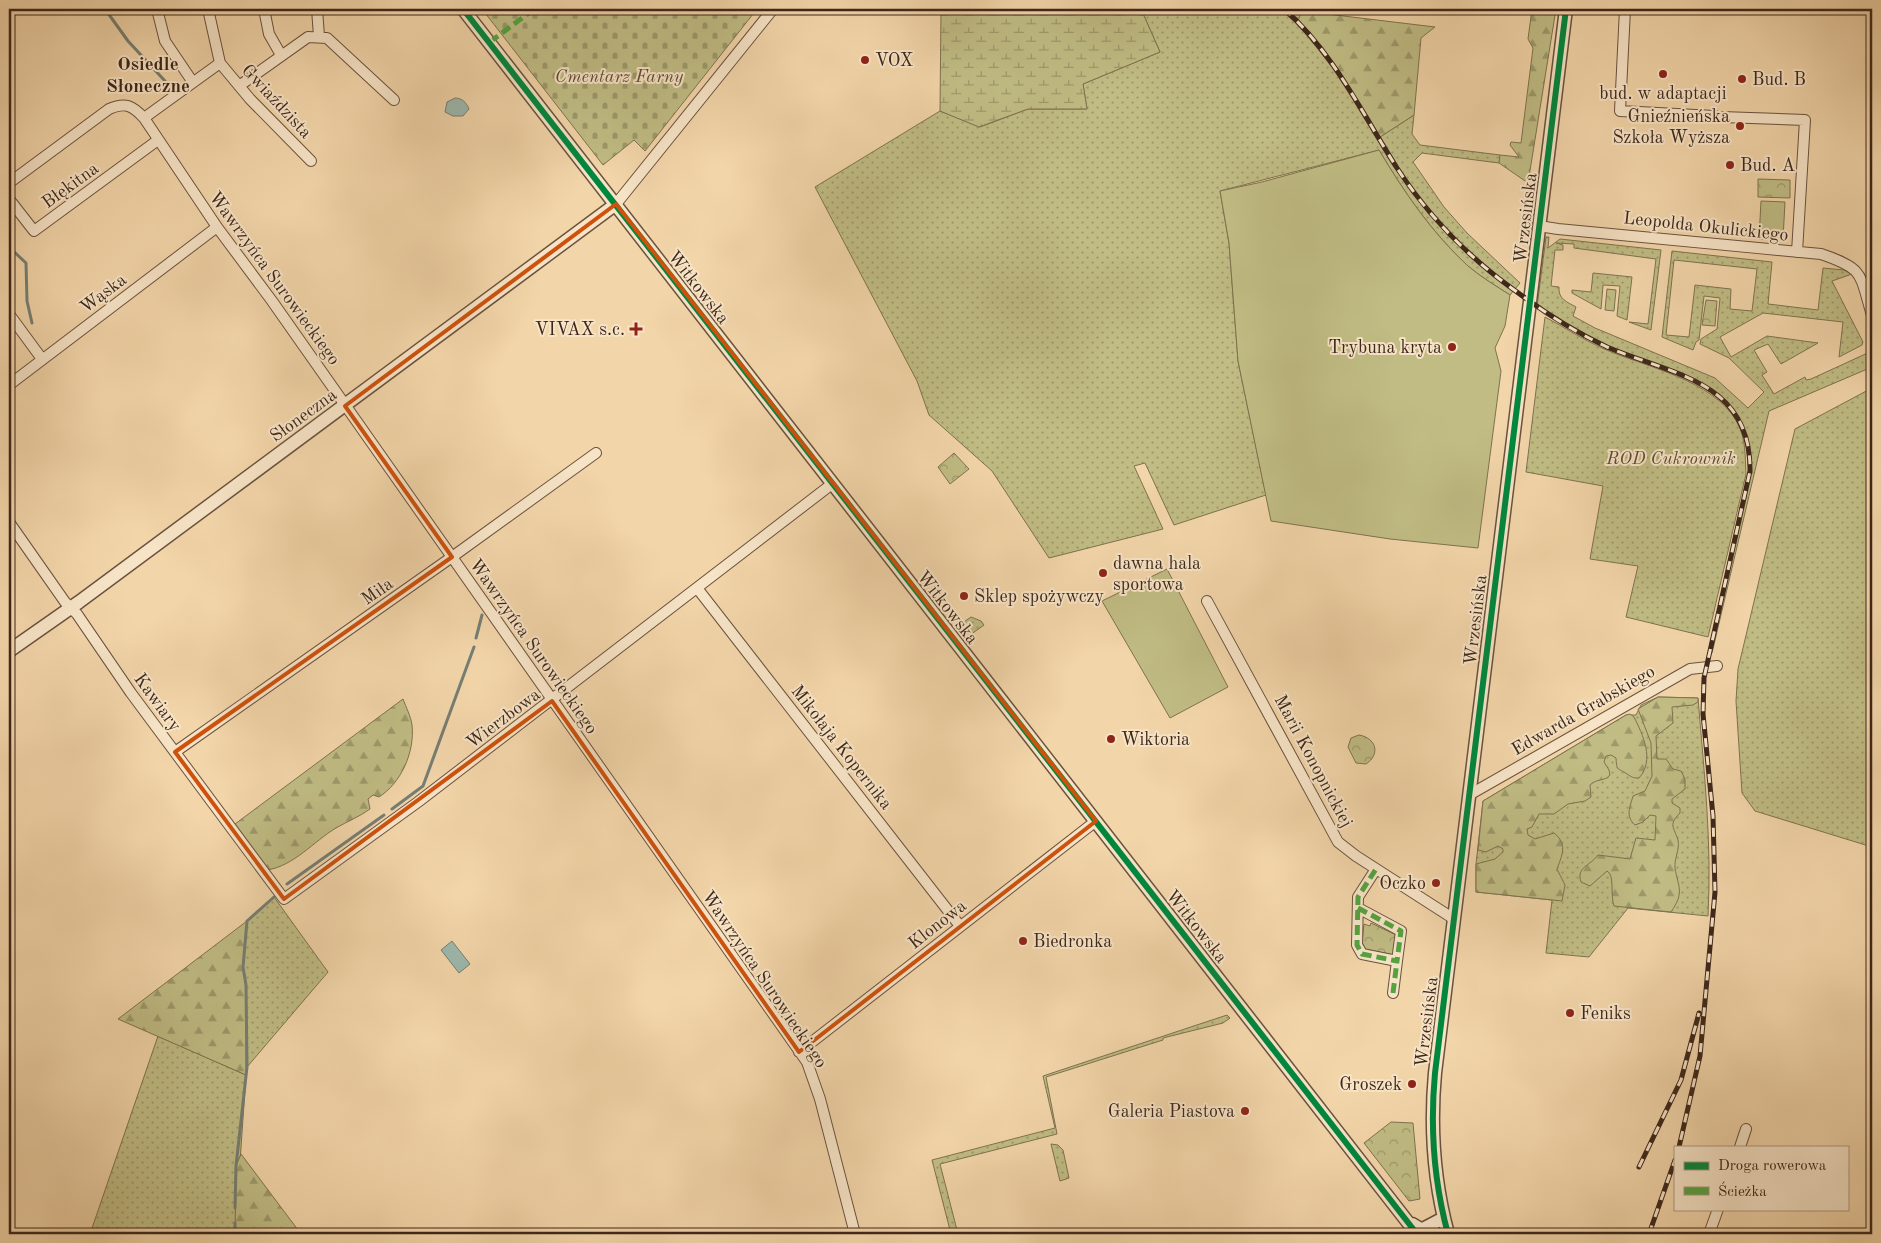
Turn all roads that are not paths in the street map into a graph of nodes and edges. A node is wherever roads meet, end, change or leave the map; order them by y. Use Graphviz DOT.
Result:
graph roads {
  1 [pos="157,9"];
  2 [pos="208,9"];
  3 [pos="264,9"];
  4 [pos="317,9"];
  5 [pos="463,9"];
  6 [pos="772,9"];
  7 [pos="1566,9"];
  8 [pos="1625,9"];
  9 [pos="319,36"];
  10 [pos="281,55"];
  11 [pos="220,63"];
  12 [pos="192,81"];
  13 [pos="239,86"];
  14 [pos="394,100"];
  15 [pos="144,118"];
  16 [pos="158,140"];
  17 [pos="311,161"];
  18 [pos="9,183"];
  19 [pos="9,200"];
  20 [pos="616,204"];
  21 [pos="1539,226"];
  22 [pos="217,227"];
  23 [pos="1797,252"];
  24 [pos="9,314"];
  25 [pos="1872,315"];
  26 [pos="42,359"];
  27 [pos="9,385"];
  28 [pos="345,406"];
  29 [pos="596,453"];
  30 [pos="832,484"];
  31 [pos="9,522"];
  32 [pos="452,558"];
  33 [pos="697,588"];
  34 [pos="1207,601"];
  35 [pos="70,608"];
  36 [pos="9,651"];
  37 [pos="1717,666"];
  38 [pos="552,701"];
  39 [pos="175,752"];
  40 [pos="1469,795"];
  41 [pos="1096,821"];
  42 [pos="1376,869"];
  43 [pos="284,899"];
  44 [pos="1358,908"];
  45 [pos="1454,918"];
  46 [pos="960,926"];
  47 [pos="1397,961"];
  48 [pos="1393,994"];
  49 [pos="799,1052"];
  50 [pos="1746,1129"];
  51 [pos="1740,1146"];
  52 [pos="1718,1210"];
  53 [pos="1440,1214"];
  54 [pos="1423,1233"];
  55 [pos="855,1234"];
  56 [pos="1438,1234"];
  57 [pos="1448,1234"];
  58 [pos="1709,1234"];
  1 -- 12 [label="street"];
  2 -- 11 [label="street, Gwiaździsta"];
  3 -- 10 [label="street"];
  4 -- 9 [label="street"];
  5 -- 20 [label="street, Witkowska"];
  6 -- 20 [label="street"];
  7 -- 21 [label="street, Wrzesińska"];
  8 -- 23 [label="street, Leopolda Okulickiego"];
  9 -- 10 [label="street"];
  9 -- 14 [label="street"];
  10 -- 13 [label="street"];
  11 -- 12 [label="street, Gwiaździsta"];
  11 -- 13 [label="street, Gwiaździsta"];
  12 -- 15 [label="street, Gwiaździsta"];
  13 -- 17 [label="street, Gwiaździsta"];
  15 -- 16 [label="street, Wawrzyńca Surowieckiego"];
  15 -- 18 [label="street, Wawrzyńca Surowieckiego"];
  16 -- 19 [label="street, Błękitna"];
  16 -- 22 [label="street, Wawrzyńca Surowieckiego"];
  20 -- 28 [label="street, Słoneczna"];
  20 -- 30 [label="street, Witkowska"];
  21 -- 23 [label="street, Leopolda Okulickiego"];
  21 -- 40 [label="street, Wrzesińska"];
  22 -- 26 [label="street, Wąska"];
  22 -- 28 [label="street, Wawrzyńca Surowieckiego"];
  23 -- 25 [label="street"];
  24 -- 26 [label="street"];
  26 -- 27 [label="street, Wąska"];
  28 -- 32 [label="street, Wawrzyńca Surowieckiego"];
  28 -- 35 [label="street, Słoneczna"];
  29 -- 32 [label="street, Miła"];
  30 -- 33 [label="street, Wierzbowa"];
  30 -- 41 [label="street, Witkowska"];
  31 -- 35 [label="street, Kawiary"];
  32 -- 38 [label="street, Wawrzyńca Surowieckiego"];
  32 -- 39 [label="street, Miła"];
  33 -- 38 [label="street, Wierzbowa"];
  33 -- 46 [label="street, Mikołaja Kopernika"];
  34 -- 42 [label="street, Marii Konopnickiej"];
  35 -- 36 [label="street, Słoneczna"];
  35 -- 39 [label="street, Kawiary"];
  37 -- 40 [label="street, Edwarda Grabskiego"];
  38 -- 43 [label="street, Wierzbowa"];
  38 -- 49 [label="street, Wawrzyńca Surowieckiego"];
  39 -- 43 [label="street, Kawiary"];
  40 -- 45 [label="street, Wrzesińska"];
  41 -- 46 [label="street, Klonowa"];
  41 -- 54 [label="street, Witkowska"];
  42 -- 44 [label="street"];
  42 -- 45 [label="street, Marii Konopnickiej"];
  44 -- 47 [label="street"];
  44 -- 47 [label="street"];
  45 -- 53 [label="street, Wrzesińska"];
  46 -- 49 [label="street, Klonowa"];
  47 -- 48 [label="street"];
  49 -- 55 [label="street, Wawrzyńca Surowieckiego"];
  50 -- 51 [label="street"];
  52 -- 58 [label="street"];
  53 -- 54 [label="street"];
  53 -- 56 [label="street, Wrzesińska"];
  53 -- 57 [label="street, Wrzesińska"];
}
